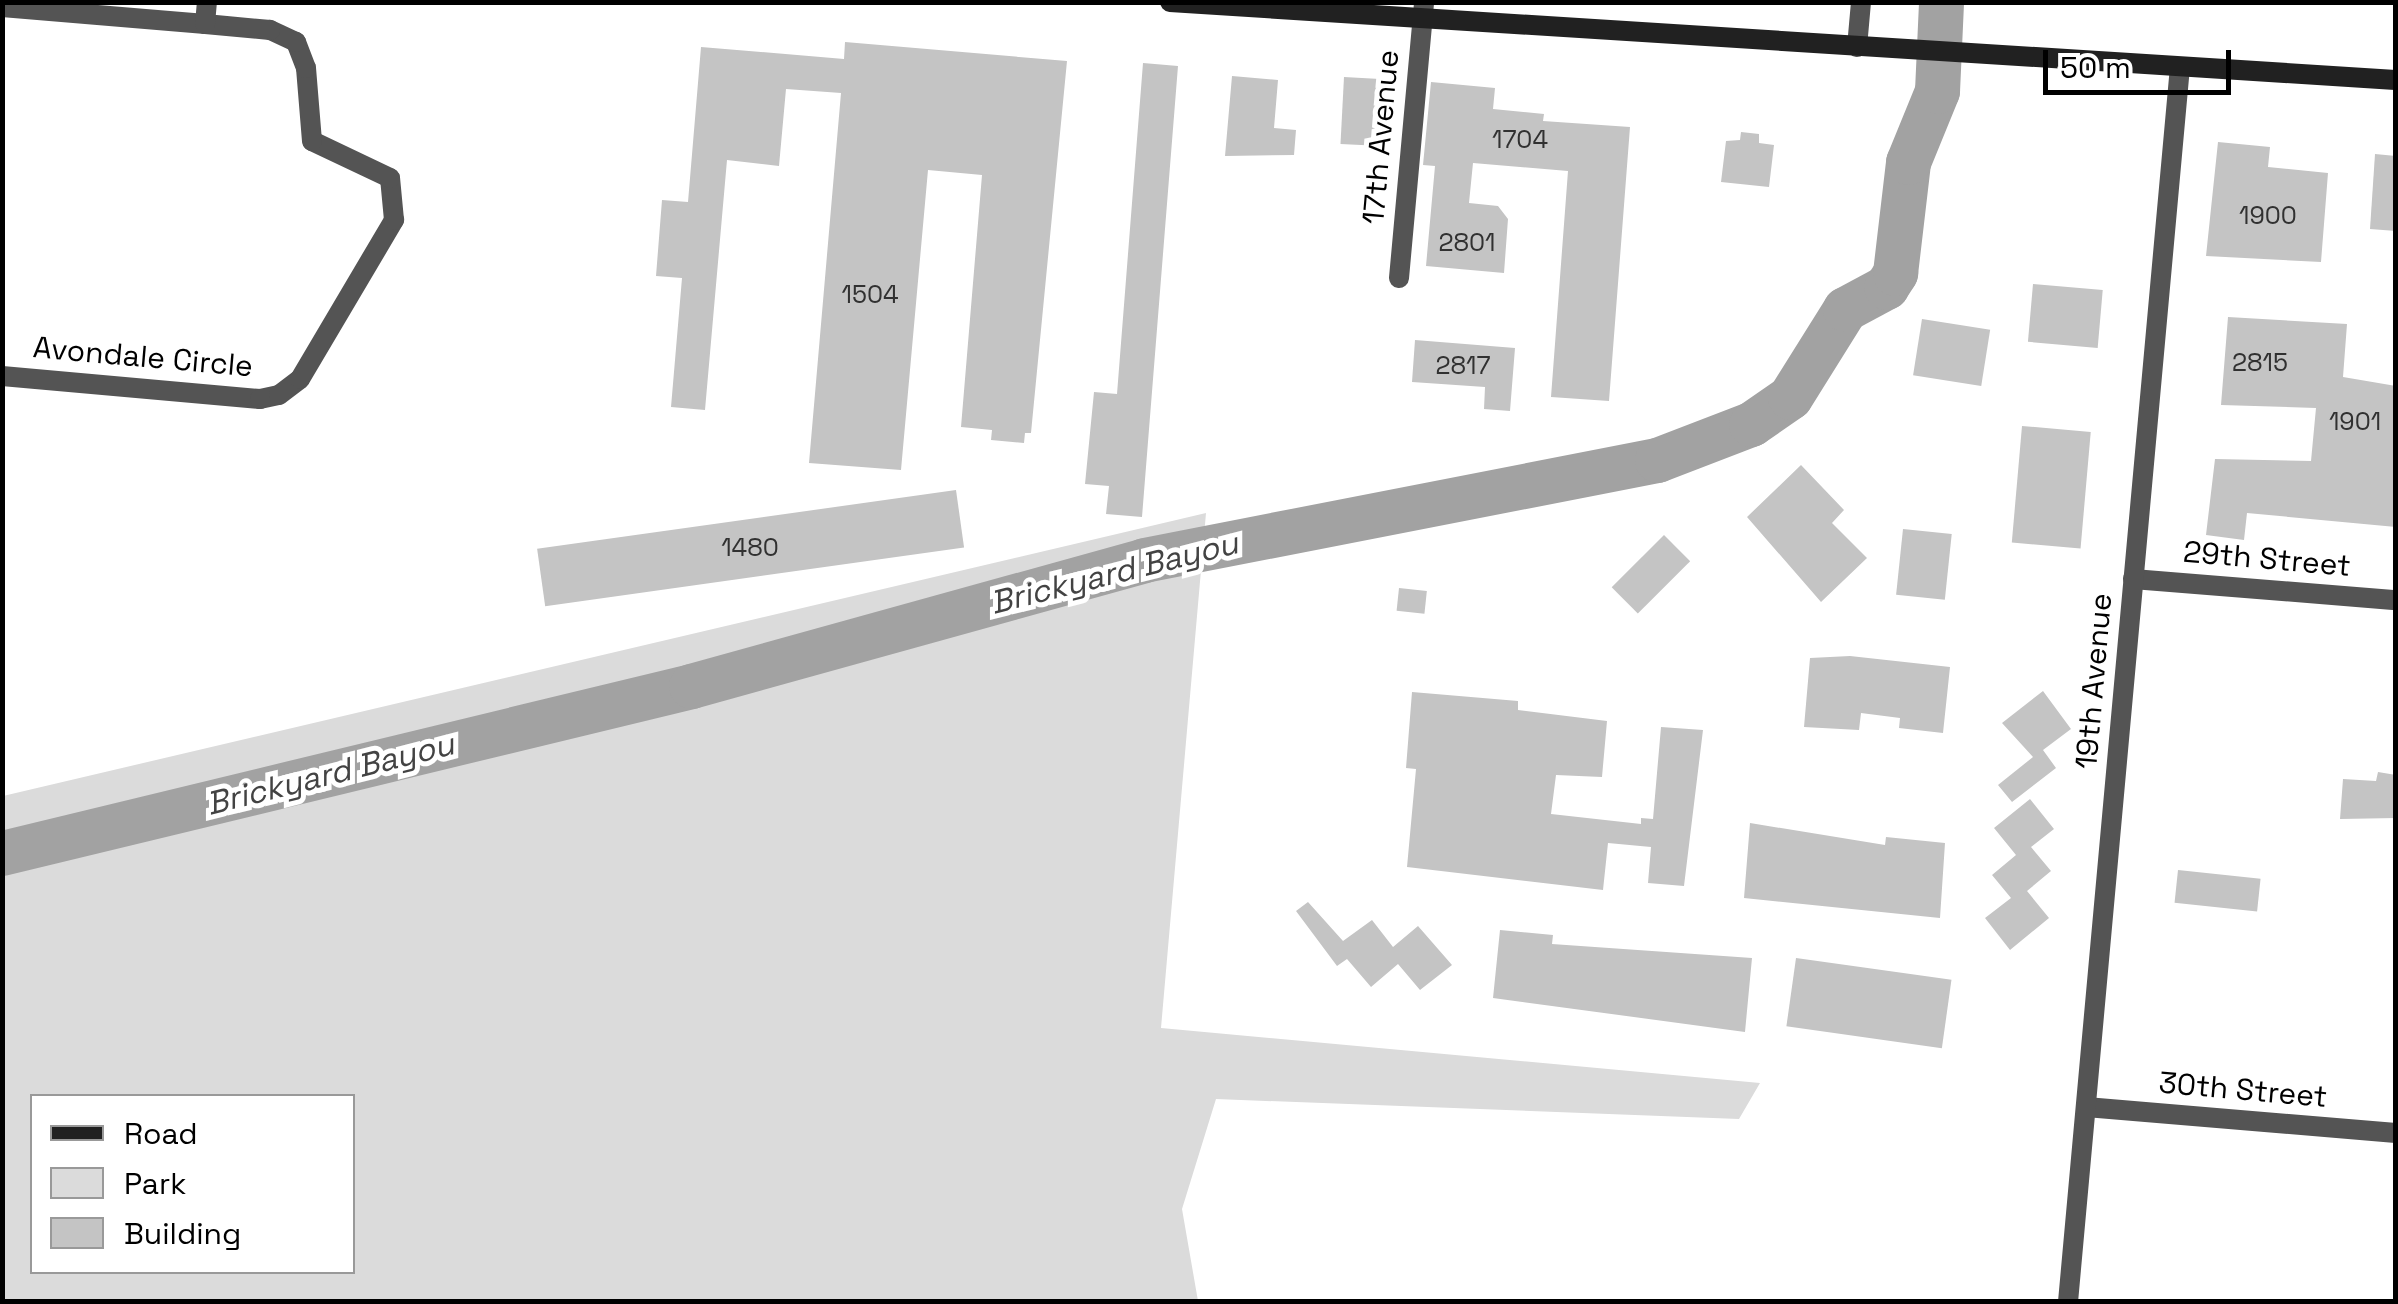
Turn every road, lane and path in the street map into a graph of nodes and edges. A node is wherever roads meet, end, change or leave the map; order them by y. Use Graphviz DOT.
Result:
graph roads {
  1 [pos="1170,2"];
  2 [pos="1861,2"];
  3 [pos="2,7"];
  4 [pos="1423,11"];
  5 [pos="206,13"];
  6 [pos="1857,47"];
  7 [pos="2180,67"];
  8 [pos="2396,80"];
  9 [pos="1399,278"];
  10 [pos="2,376"];
  11 [pos="2133,579"];
  12 [pos="2396,600"];
  13 [pos="2086,1106"];
  14 [pos="2396,1133"];
  15 [pos="2068,1302"];
  1 -- 4 [label="main road"];
  2 -- 6 [label="street"];
  3 -- 5 [label="street, Avondale Circle"];
  4 -- 6 [label="main road"];
  4 -- 9 [label="street, 17th Avenue"];
  5 -- 10 [label="street, Avondale Circle"];
  6 -- 7 [label="main road"];
  7 -- 8 [label="main road"];
  7 -- 11 [label="street, 19th Avenue"];
  11 -- 12 [label="street, 29th Street"];
  11 -- 13 [label="street, 19th Avenue"];
  13 -- 14 [label="street, 30th Street"];
  13 -- 15 [label="street, 19th Avenue"];
}
